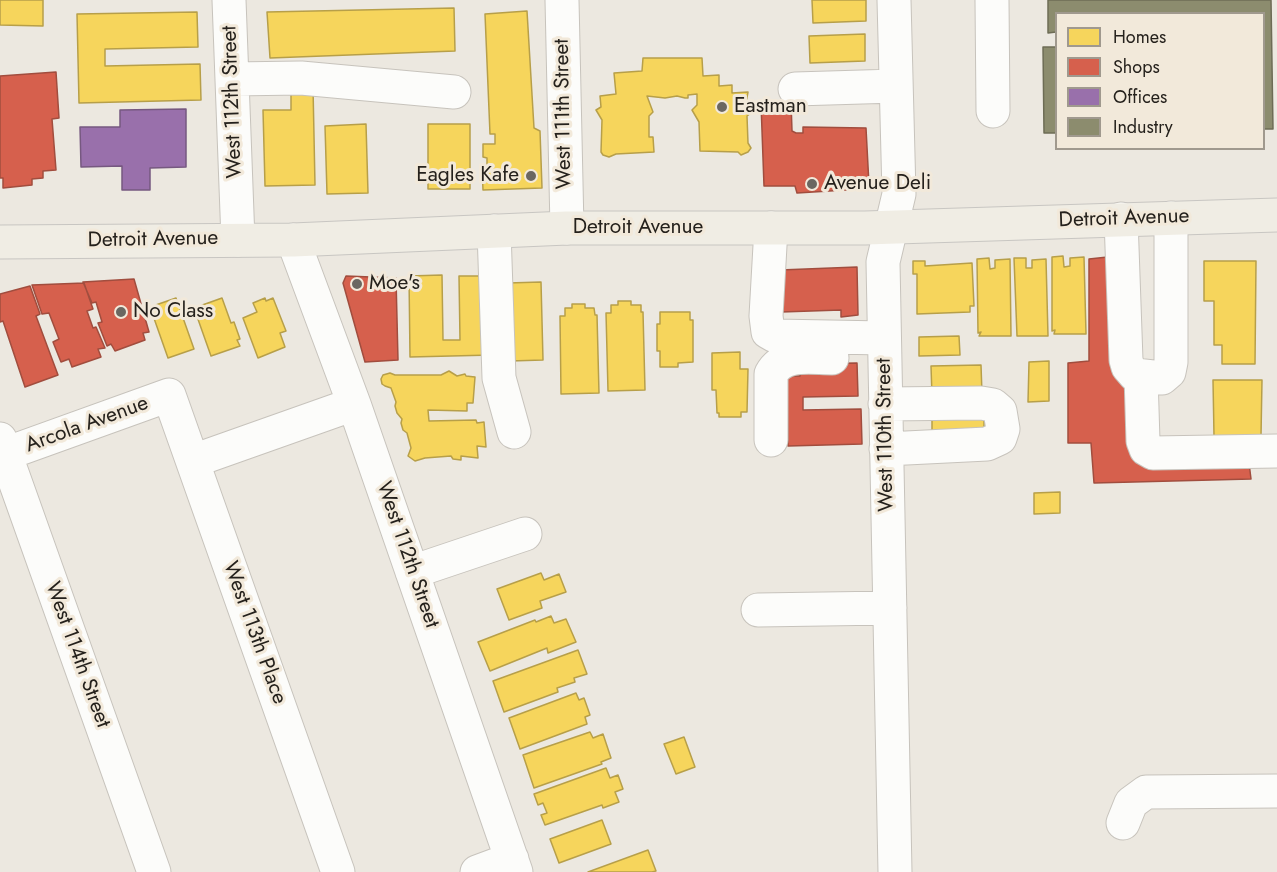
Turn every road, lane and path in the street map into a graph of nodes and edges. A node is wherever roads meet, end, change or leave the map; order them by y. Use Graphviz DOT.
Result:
graph roads {
  1 [pos="229,0"];
  2 [pos="562,0"];
  3 [pos="894,0"];
  4 [pos="992,0"];
  5 [pos="232,79"];
  6 [pos="896,86"];
  7 [pos="795,89"];
  8 [pos="454,92"];
  9 [pos="993,111"];
  10 [pos="1277,214"];
  11 [pos="1171,218"];
  12 [pos="1120,219"];
  13 [pos="892,227"];
  14 [pos="567,228"];
  15 [pos="771,228"];
  16 [pos="494,231"];
  17 [pos="238,240"];
  18 [pos="293,240"];
  19 [pos="0,242"];
  20 [pos="884,348"];
  21 [pos="1142,376"];
  22 [pos="169,395"];
  23 [pos="354,404"];
  24 [pos="885,404"];
  25 [pos="514,432"];
  26 [pos="771,440"];
  27 [pos="3,447"];
  28 [pos="886,449"];
  29 [pos="1277,451"];
  30 [pos="193,461"];
  31 [pos="11,507"];
  32 [pos="525,534"];
  33 [pos="412,572"];
  34 [pos="890,608"];
  35 [pos="758,610"];
  36 [pos="1277,790"];
  37 [pos="1123,823"];
  38 [pos="514,866"];
  39 [pos="154,872"];
  40 [pos="338,872"];
  41 [pos="477,872"];
  42 [pos="895,872"];
  1 -- 5 [label="street, West 112th Street"];
  2 -- 14 [label="street, West 111th Street"];
  3 -- 6 [label="street, West 110th Street"];
  4 -- 9 [label="street"];
  5 -- 8 [label="street"];
  5 -- 17 [label="street, West 112th Street"];
  6 -- 7 [label="street"];
  6 -- 13 [label="street, West 110th Street"];
  10 -- 11 [label="main road, Detroit Avenue"];
  11 -- 12 [label="main road, Detroit Avenue"];
  11 -- 21 [label="street"];
  12 -- 13 [label="main road, Detroit Avenue"];
  12 -- 21 [label="street"];
  13 -- 15 [label="main road, Detroit Avenue"];
  13 -- 20 [label="street, West 110th Street"];
  14 -- 15 [label="main road, Detroit Avenue"];
  14 -- 16 [label="main road, Detroit Avenue"];
  15 -- 20 [label="street"];
  16 -- 18 [label="main road, Detroit Avenue"];
  16 -- 25 [label="street"];
  17 -- 18 [label="main road, Detroit Avenue"];
  17 -- 19 [label="main road, Detroit Avenue"];
  18 -- 23 [label="street, West 112th Street"];
  20 -- 24 [label="street, West 110th Street"];
  20 -- 26 [label="street"];
  21 -- 29 [label="street"];
  22 -- 27 [label="street, Arcola Avenue"];
  22 -- 30 [label="street, West 113th Place"];
  23 -- 30 [label="street"];
  23 -- 33 [label="street, West 112th Street"];
  24 -- 28 [label="street, West 110th Street"];
  24 -- 28 [label="street"];
  27 -- 31 [label="street, West 114th Street"];
  28 -- 34 [label="street, West 110th Street"];
  30 -- 40 [label="street, West 113th Place"];
  31 -- 39 [label="street, West 114th Street"];
  32 -- 33 [label="street"];
  33 -- 38 [label="street, West 112th Street"];
  34 -- 35 [label="street"];
  34 -- 42 [label="street, West 110th Street"];
  36 -- 37 [label="street"];
  38 -- 41 [label="street"];
}
